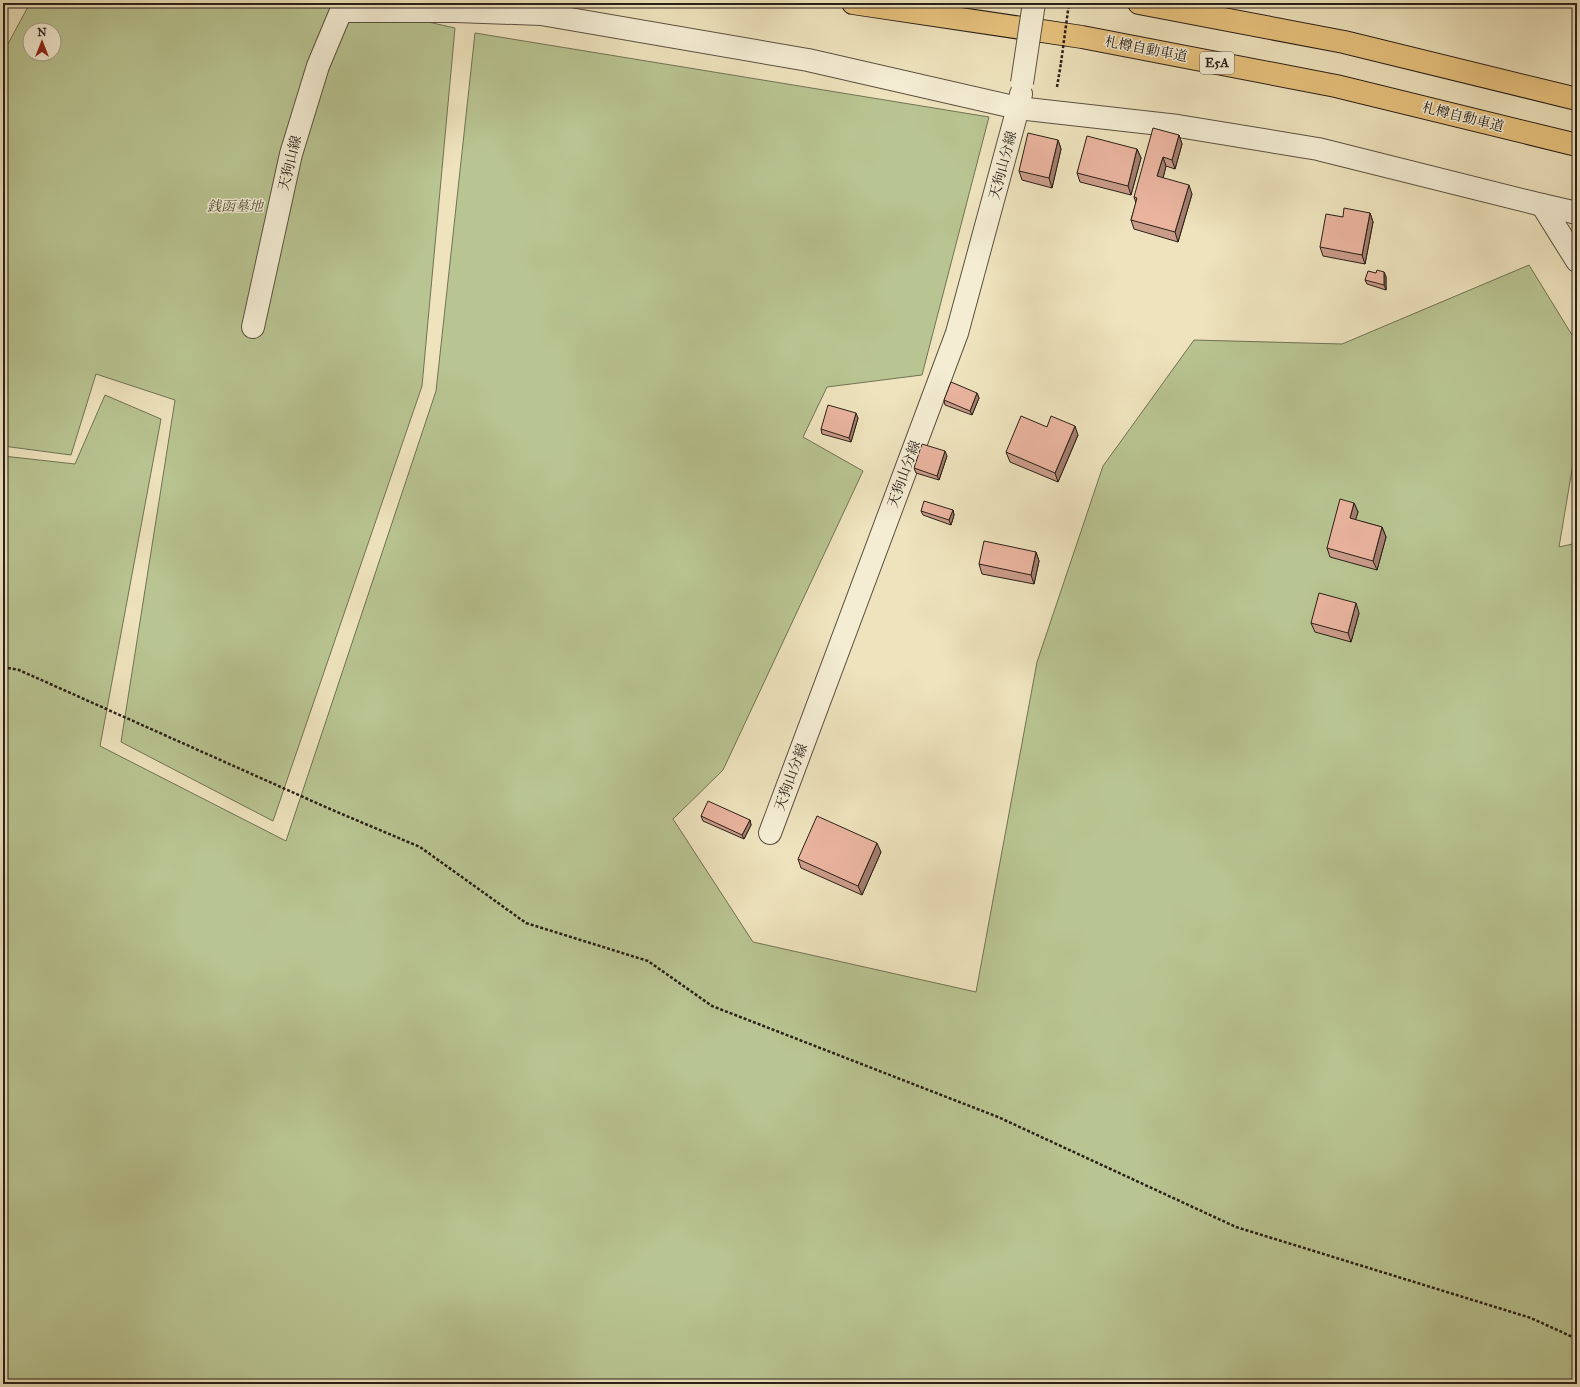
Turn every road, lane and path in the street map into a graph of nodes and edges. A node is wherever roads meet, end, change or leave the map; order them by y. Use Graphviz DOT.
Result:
graph roads {
  1 [pos="853,3"];
  2 [pos="1034,3"];
  3 [pos="1069,3"];
  4 [pos="1139,3"];
  5 [pos="342,7"];
  6 [pos="1057,88"];
  7 [pos="1577,99"];
  8 [pos="1018,108"];
  9 [pos="1577,145"];
  10 [pos="1542,205"];
  11 [pos="1577,213"];
  12 [pos="1577,261"];
  13 [pos="253,327"];
  14 [pos="3,667"];
  15 [pos="770,833"];
  16 [pos="1577,1339"];
  1 -- 9 [label="highway, 札樽自動車道 / E5A"];
  2 -- 8 [label="street, 天狗山分線, bridge"];
  3 -- 6 [label="path, bridge"];
  4 -- 7 [label="highway"];
  5 -- 8 [label="street"];
  5 -- 13 [label="street, 天狗山線"];
  8 -- 10 [label="street"];
  8 -- 15 [label="street, 天狗山分線"];
  10 -- 11 [label="street"];
  10 -- 12 [label="street"];
  14 -- 16 [label="path"];
}
